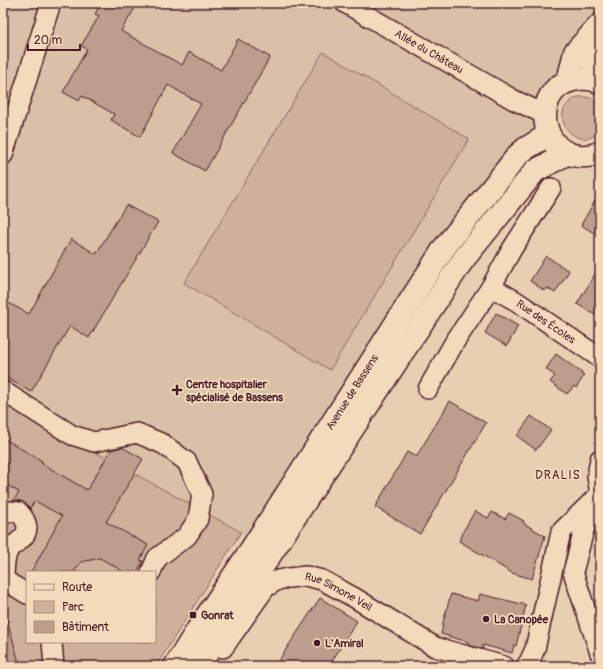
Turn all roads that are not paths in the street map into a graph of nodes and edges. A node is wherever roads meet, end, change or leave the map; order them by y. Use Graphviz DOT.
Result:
graph roads {
  1 [pos="52,3"];
  2 [pos="345,3"];
  3 [pos="594,31"];
  4 [pos="568,81"];
  5 [pos="598,81"];
  6 [pos="546,125"];
  7 [pos="568,153"];
  8 [pos="600,153"];
  9 [pos="3,155"];
  10 [pos="551,188"];
  11 [pos="491,287"];
  12 [pos="600,358"];
  13 [pos="428,389"];
  14 [pos="3,392"];
  15 [pos="600,459"];
  16 [pos="600,495"];
  17 [pos="3,515"];
  18 [pos="6,545"];
  19 [pos="151,571"];
  20 [pos="3,580"];
  21 [pos="26,593"];
  22 [pos="52,643"];
  23 [pos="600,653"];
  24 [pos="54,666"];
  25 [pos="176,666"];
  26 [pos="199,666"];
  27 [pos="504,666"];
  28 [pos="526,666"];
  29 [pos="589,666"];
  1 -- 9 [label="street"];
  2 -- 6 [label="street, Allée du Château"];
  3 -- 4 [label="main road"];
  3 -- 5 [label="main road"];
  4 -- 5 [label="main road"];
  4 -- 6 [label="main road"];
  6 -- 7 [label="main road"];
  6 -- 25 [label="main road, Avenue de Bassens"];
  7 -- 8 [label="main road"];
  7 -- 26 [label="main road, Avenue de Bassens"];
  10 -- 11 [label="street"];
  11 -- 12 [label="street, Rue des Écoles"];
  11 -- 13 [label="street"];
  14 -- 19 [label="street"];
  15 -- 16 [label="street"];
  16 -- 23 [label="street"];
  16 -- 28 [label="street"];
  17 -- 18 [label="street"];
  18 -- 20 [label="street"];
  20 -- 21 [label="street"];
  22 -- 24 [label="street"];
  23 -- 29 [label="street"];
  26 -- 27 [label="street, Rue Simone Veil"];
}
